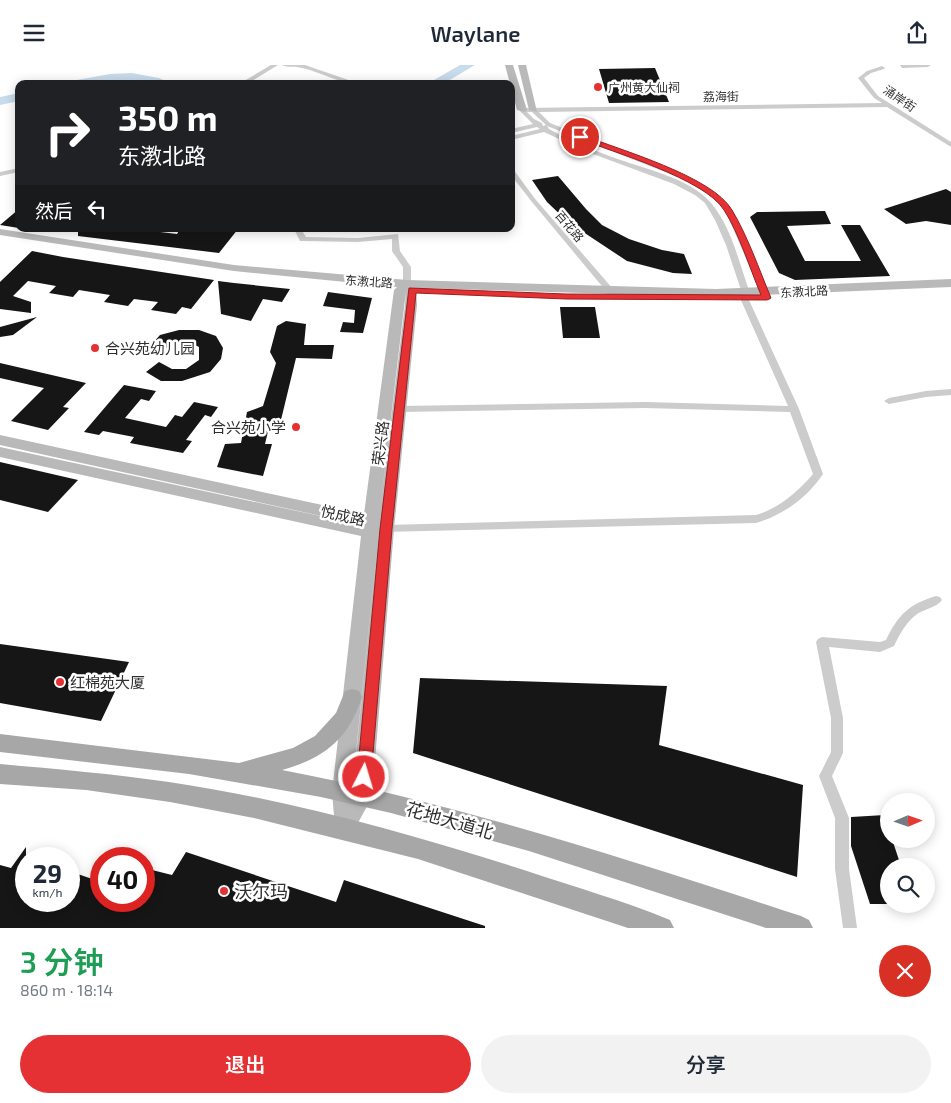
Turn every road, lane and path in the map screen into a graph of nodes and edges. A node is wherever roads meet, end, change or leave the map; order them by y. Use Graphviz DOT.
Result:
graph roads {
  1 [pos="275,65"];
  2 [pos="285,65"];
  3 [pos="509,65"];
  4 [pos="522,65"];
  5 [pos="928,65"];
  6 [pos="902,67"];
  7 [pos="882,68"];
  8 [pos="249,80"];
  9 [pos="344,80"];
  10 [pos="513,80"];
  11 [pos="515,86"];
  12 [pos="889,105"];
  13 [pos="522,110"];
  14 [pos="534,110"];
  15 [pos="548,123"];
  16 [pos="536,124"];
  17 [pos="515,130"];
  18 [pos="543,130"];
  19 [pos="515,137"];
  20 [pos="951,145"];
  21 [pos="15,171"];
  22 [pos="0,174"];
  23 [pos="515,175"];
  24 [pos="0,231"];
  25 [pos="300,232"];
  26 [pos="0,239"];
  27 [pos="951,283"];
  28 [pos="406,288"];
  29 [pos="951,289"];
  30 [pos="611,294"];
  31 [pos="745,295"];
  32 [pos="766,295"];
  33 [pos="951,392"];
  34 [pos="889,401"];
  35 [pos="400,409"];
  36 [pos="794,409"];
  37 [pos="0,440"];
  38 [pos="0,452"];
  39 [pos="376,528"];
  40 [pos="936,600"];
  41 [pos="352,697"];
  42 [pos="0,743"];
  43 [pos="237,772"];
  44 [pos="0,774"];
  45 [pos="352,794"];
  46 [pos="344,827"];
  47 [pos="662,928"];
  48 [pos="801,928"];
  49 [pos="850,928"];
  1 -- 8 [label="street"];
  2 -- 9 [label="street"];
  3 -- 10 [label="street"];
  4 -- 14 [label="street"];
  5 -- 6 [label="street"];
  7 -- 12 [label="street, 涌岸街"];
  11 -- 13 [label="street"];
  12 -- 14 [label="street, 荔海街"];
  12 -- 20 [label="street, 涌岸街"];
  13 -- 14 [label="street, 荔海街"];
  13 -- 16 [label="street"];
  14 -- 15 [label="street"];
  15 -- 16 [label="street"];
  15 -- 18 [label="street"];
  15 -- 32 [label="street"];
  16 -- 17 [label="street"];
  16 -- 18 [label="street"];
  18 -- 19 [label="street"];
  18 -- 31 [label="street"];
  21 -- 22 [label="street"];
  23 -- 30 [label="street, 百花路"];
  24 -- 28 [label="street, 东漖北路"];
  25 -- 28 [label="street"];
  26 -- 28 [label="street, 东漖北路"];
  27 -- 32 [label="street, 东漖北路"];
  28 -- 30 [label="street, 东漖北路"];
  28 -- 35 [label="street, 荣兴路"];
  28 -- 39 [label="street, 荣兴路"];
  29 -- 32 [label="street, 东漖北路"];
  30 -- 31 [label="street, 东漖北路"];
  31 -- 32 [label="street, 东漖北路"];
  31 -- 36 [label="street"];
  33 -- 34 [label="street"];
  35 -- 36 [label="street"];
  35 -- 39 [label="street, 荣兴路"];
  36 -- 39 [label="street"];
  37 -- 39 [label="street, 悦成路"];
  38 -- 39 [label="street, 悦成路"];
  39 -- 41 [label="street, 荣兴路"];
  39 -- 45 [label="street, 荣兴路"];
  40 -- 49 [label="street"];
  41 -- 43 [label="main road"];
  41 -- 45 [label="street, 荣兴路"];
  42 -- 43 [label="main road, 花地大道北"];
  43 -- 45 [label="main road, 花地大道北"];
  44 -- 46 [label="main road"];
  45 -- 46 [label="street, 荣兴路"];
  45 -- 48 [label="main road, 花地大道北"];
  46 -- 47 [label="main road"];
}
